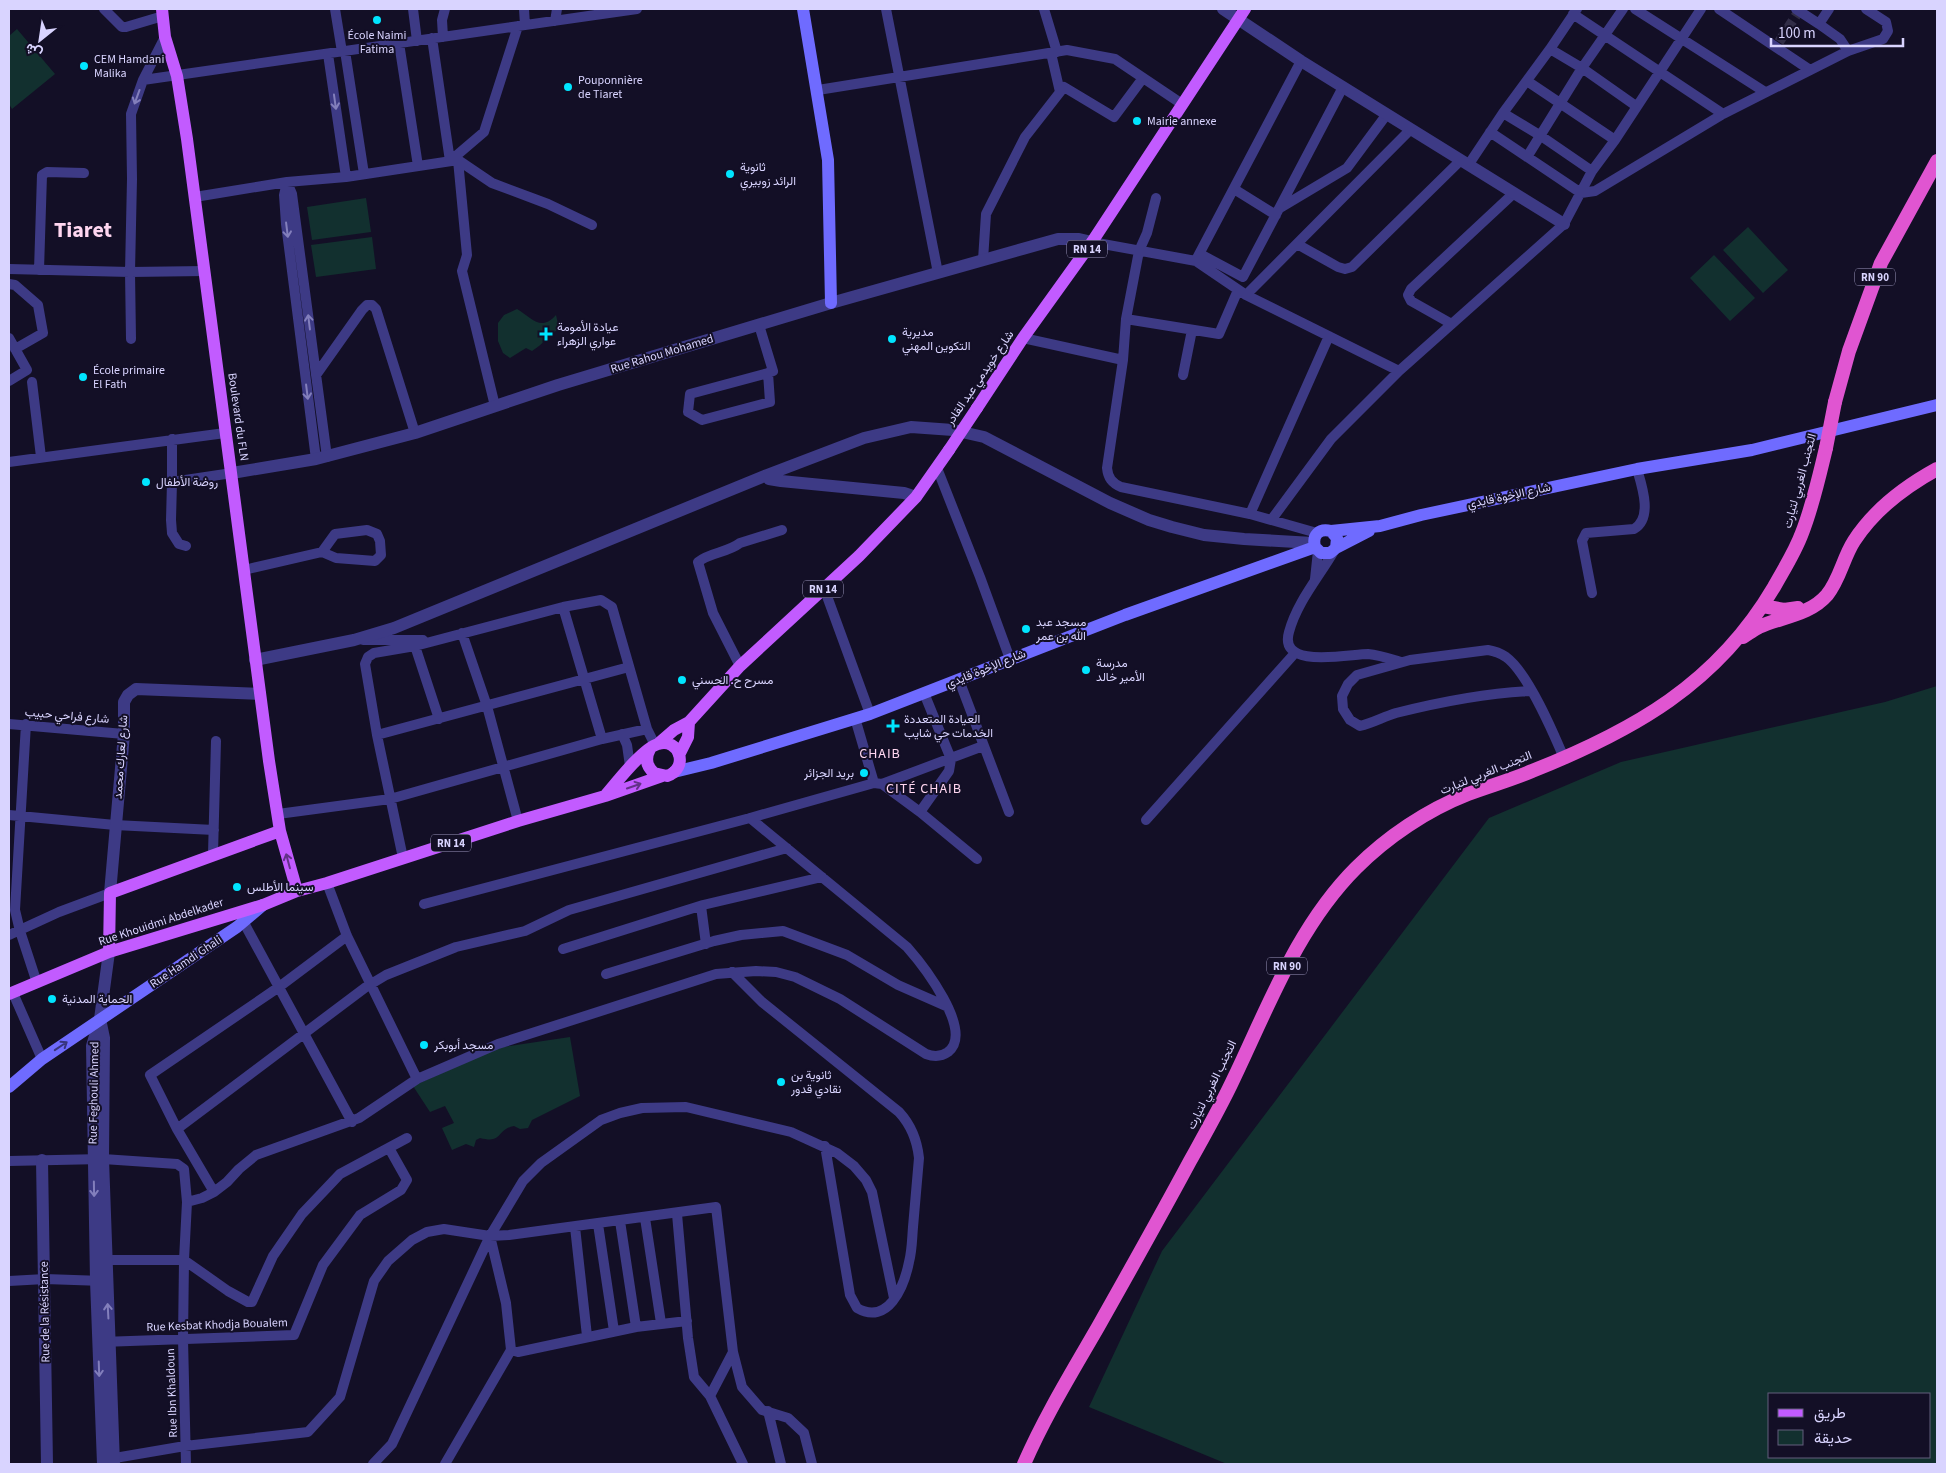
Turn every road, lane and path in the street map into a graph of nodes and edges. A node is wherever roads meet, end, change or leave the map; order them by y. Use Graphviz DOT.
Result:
graph roads {
  1 [pos="104,9"];
  2 [pos="336,9"];
  3 [pos="413,9"];
  4 [pos="445,9"];
  5 [pos="524,9"];
  6 [pos="557,9"];
  7 [pos="637,9"];
  8 [pos="803,9"];
  9 [pos="886,9"];
  10 [pos="1044,9"];
  11 [pos="1224,9"];
  12 [pos="1623,9"];
  13 [pos="1635,9"];
  14 [pos="1701,9"];
  15 [pos="1718,9"];
  16 [pos="1828,9"];
  17 [pos="1866,9"];
  18 [pos="1797,11"];
  19 [pos="163,12"];
  20 [pos="1575,12"];
  21 [pos="1242,14"];
  22 [pos="555,21"];
  23 [pos="1819,24"];
  24 [pos="521,26"];
  25 [pos="1604,34"];
  26 [pos="165,37"];
  27 [pos="443,37"];
  28 [pos="432,38"];
  29 [pos="1681,39"];
  30 [pos="417,41"];
  31 [pos="399,43"];
  32 [pos="1550,49"];
  33 [pos="344,51"];
  34 [pos="1848,51"];
  35 [pos="1054,52"];
  36 [pos="328,54"];
  37 [pos="1301,61"];
  38 [pos="1582,68"];
  39 [pos="1810,70"];
  40 [pos="1659,72"];
  41 [pos="177,76"];
  42 [pos="899,77"];
  43 [pos="1143,78"];
  44 [pos="143,80"];
  45 [pos="1527,81"];
  46 [pos="1343,87"];
  47 [pos="818,90"];
  48 [pos="1060,92"];
  49 [pos="1765,92"];
  50 [pos="1182,104"];
  51 [pos="1561,104"];
  52 [pos="1636,106"];
  53 [pos="1503,113"];
  54 [pos="1387,114"];
  55 [pos="1723,114"];
  56 [pos="1411,129"];
  57 [pos="1490,132"];
  58 [pos="1541,136"];
  59 [pos="1615,140"];
  60 [pos="1528,157"];
  61 [pos="454,160"];
  62 [pos="1937,161"];
  63 [pos="1465,162"];
  64 [pos="418,166"];
  65 [pos="1592,171"];
  66 [pos="84,173"];
  67 [pos="364,174"];
  68 [pos="346,177"];
  69 [pos="287,182"];
  70 [pos="1234,189"];
  71 [pos="1514,192"];
  72 [pos="1581,193"];
  73 [pos="195,197"];
  74 [pos="1156,198"];
  75 [pos="1278,212"];
  76 [pos="1564,224"];
  77 [pos="592,225"];
  78 [pos="1092,242"];
  79 [pos="1297,244"];
  80 [pos="1139,251"];
  81 [pos="1198,258"];
  82 [pos="983,260"];
  83 [pos="9,269"];
  84 [pos="39,270"];
  85 [pos="205,271"];
  86 [pos="130,272"];
  87 [pos="938,272"];
  88 [pos="9,284"];
  89 [pos="1242,292"];
  90 [pos="831,303"];
  91 [pos="1126,319"];
  92 [pos="1450,324"];
  93 [pos="759,325"];
  94 [pos="1192,330"];
  95 [pos="1329,336"];
  96 [pos="9,338"];
  97 [pos="1024,338"];
  98 [pos="131,339"];
  99 [pos="15,349"];
  100 [pos="1123,360"];
  101 [pos="1399,371"];
  102 [pos="768,373"];
  103 [pos="316,375"];
  104 [pos="1183,375"];
  105 [pos="9,381"];
  106 [pos="32,382"];
  107 [pos="1937,405"];
  108 [pos="495,406"];
  109 [pos="225,433"];
  110 [pos="415,433"];
  111 [pos="172,439"];
  112 [pos="41,458"];
  113 [pos="322,458"];
  114 [pos="9,462"];
  115 [pos="936,468"];
  116 [pos="1637,469"];
  117 [pos="1937,469"];
  118 [pos="232,473"];
  119 [pos="767,475"];
  120 [pos="172,482"];
  121 [pos="916,497"];
  122 [pos="1250,514"];
  123 [pos="1272,519"];
  124 [pos="1380,526"];
  125 [pos="782,530"];
  126 [pos="1331,531"];
  127 [pos="1316,543"];
  128 [pos="186,546"];
  129 [pos="1335,549"];
  130 [pos="322,552"];
  131 [pos="244,570"];
  132 [pos="1781,575"];
  133 [pos="1839,575"];
  134 [pos="1314,583"];
  135 [pos="824,588"];
  136 [pos="1592,593"];
  137 [pos="1763,606"];
  138 [pos="563,607"];
  139 [pos="1792,610"];
  140 [pos="1780,620"];
  141 [pos="462,633"];
  142 [pos="354,640"];
  143 [pos="430,642"];
  144 [pos="1734,643"];
  145 [pos="415,646"];
  146 [pos="1296,653"];
  147 [pos="255,660"];
  148 [pos="1010,660"];
  149 [pos="1402,662"];
  150 [pos="740,666"];
  151 [pos="629,667"];
  152 [pos="585,679"];
  153 [pos="959,680"];
  154 [pos="1531,691"];
  155 [pos="924,693"];
  156 [pos="260,694"];
  157 [pos="487,706"];
  158 [pos="870,714"];
  159 [pos="855,718"];
  160 [pos="439,719"];
  161 [pos="689,722"];
  162 [pos="9,724"];
  163 [pos="26,724"];
  164 [pos="648,729"];
  165 [pos="124,734"];
  166 [pos="622,734"];
  167 [pos="377,735"];
  168 [pos="602,739"];
  169 [pos="216,741"];
  170 [pos="655,746"];
  171 [pos="983,746"];
  172 [pos="680,757"];
  173 [pos="1564,758"];
  174 [pos="951,759"];
  175 [pos="711,763"];
  176 [pos="639,764"];
  177 [pos="502,767"];
  178 [pos="668,774"];
  179 [pos="878,784"];
  180 [pos="605,796"];
  181 [pos="390,799"];
  182 [pos="920,812"];
  183 [pos="1009,812"];
  184 [pos="278,814"];
  185 [pos="9,815"];
  186 [pos="22,816"];
  187 [pos="750,818"];
  188 [pos="518,820"];
  189 [pos="1146,820"];
  190 [pos="115,824"];
  191 [pos="214,830"];
  192 [pos="280,831"];
  193 [pos="787,848"];
  194 [pos="213,854"];
  195 [pos="404,858"];
  196 [pos="977,859"];
  197 [pos="822,877"];
  198 [pos="327,883"];
  199 [pos="297,891"];
  200 [pos="110,893"];
  201 [pos="424,904"];
  202 [pos="263,905"];
  203 [pos="701,906"];
  204 [pos="12,910"];
  205 [pos="243,921"];
  206 [pos="20,931"];
  207 [pos="9,935"];
  208 [pos="348,936"];
  209 [pos="706,944"];
  210 [pos="563,949"];
  211 [pos="109,952"];
  212 [pos="732,972"];
  213 [pos="606,974"];
  214 [pos="37,983"];
  215 [pos="371,984"];
  216 [pos="279,987"];
  217 [pos="10,995"];
  218 [pos="948,1007"];
  219 [pos="100,1019"];
  220 [pos="304,1033"];
  221 [pos="42,1059"];
  222 [pos="417,1079"];
  223 [pos="9,1086"];
  224 [pos="352,1122"];
  225 [pos="177,1129"];
  226 [pos="407,1138"];
  227 [pos="824,1146"];
  228 [pos="389,1148"];
  229 [pos="98,1159"];
  230 [pos="42,1160"];
  231 [pos="9,1161"];
  232 [pos="214,1192"];
  233 [pos="187,1202"];
  234 [pos="677,1214"];
  235 [pos="645,1218"];
  236 [pos="620,1221"];
  237 [pos="598,1224"];
  238 [pos="575,1226"];
  239 [pos="490,1236"];
  240 [pos="106,1260"];
  241 [pos="184,1260"];
  242 [pos="45,1280"];
  243 [pos="9,1281"];
  244 [pos="101,1281"];
  245 [pos="894,1298"];
  246 [pos="687,1321"];
  247 [pos="661,1323"];
  248 [pos="636,1327"];
  249 [pos="614,1331"];
  250 [pos="587,1336"];
  251 [pos="182,1339"];
  252 [pos="104,1342"];
  253 [pos="511,1350"];
  254 [pos="733,1352"];
  255 [pos="710,1396"];
  256 [pos="768,1411"];
  257 [pos="186,1446"];
  258 [pos="108,1462"];
  259 [pos="47,1464"];
  260 [pos="186,1464"];
  261 [pos="373,1464"];
  262 [pos="445,1464"];
  263 [pos="743,1464"];
  264 [pos="781,1464"];
  265 [pos="812,1464"];
  266 [pos="1024,1464"];
  1 -- 19 [label="street"];
  2 -- 33 [label="street"];
  3 -- 30 [label="street"];
  4 -- 27 [label="street"];
  5 -- 24 [label="street"];
  6 -- 22 [label="street"];
  7 -- 22 [label="street"];
  8 -- 47 [label="main road"];
  9 -- 42 [label="street"];
  10 -- 35 [label="street"];
  11 -- 21 [label="street"];
  12 -- 25 [label="street"];
  13 -- 29 [label="street"];
  14 -- 29 [label="street"];
  15 -- 39 [label="street"];
  16 -- 23 [label="street"];
  17 -- 34 [label="street"];
  18 -- 23 [label="street"];
  19 -- 26 [label="main road, Boulevard du FLN"];
  20 -- 25 [label="street"];
  20 -- 32 [label="street"];
  21 -- 37 [label="street"];
  21 -- 50 [label="main road, شارع خويدمي عبد القادر / RN 14"];
  22 -- 24 [label="street"];
  23 -- 34 [label="street"];
  24 -- 27 [label="street"];
  24 -- 61 [label="street"];
  25 -- 38 [label="street"];
  25 -- 40 [label="street"];
  26 -- 41 [label="main road, Boulevard du FLN"];
  26 -- 44 [label="street"];
  27 -- 28 [label="street"];
  28 -- 30 [label="street"];
  28 -- 61 [label="street"];
  29 -- 40 [label="street"];
  29 -- 49 [label="street"];
  30 -- 31 [label="street"];
  31 -- 33 [label="street"];
  31 -- 64 [label="street"];
  32 -- 38 [label="street"];
  32 -- 45 [label="street"];
  33 -- 36 [label="street"];
  33 -- 67 [label="street"];
  34 -- 39 [label="street"];
  35 -- 42 [label="street"];
  35 -- 43 [label="street"];
  35 -- 48 [label="street"];
  36 -- 41 [label="street"];
  36 -- 68 [label="street, one-way"];
  37 -- 46 [label="street"];
  37 -- 70 [label="street"];
  38 -- 51 [label="street"];
  38 -- 52 [label="street"];
  39 -- 49 [label="street"];
  40 -- 52 [label="street"];
  40 -- 55 [label="street"];
  41 -- 44 [label="street"];
  41 -- 73 [label="main road, Boulevard du FLN"];
  42 -- 47 [label="street"];
  42 -- 87 [label="street"];
  43 -- 48 [label="street"];
  43 -- 50 [label="street"];
  44 -- 86 [label="street, one-way"];
  45 -- 51 [label="street"];
  45 -- 53 [label="street"];
  46 -- 54 [label="street"];
  46 -- 75 [label="street"];
  47 -- 90 [label="main road"];
  48 -- 82 [label="street"];
  49 -- 55 [label="street"];
  50 -- 78 [label="main road, شارع خويدمي عبد القادر / RN 14"];
  51 -- 58 [label="street"];
  51 -- 59 [label="street"];
  52 -- 59 [label="street"];
  53 -- 57 [label="street"];
  53 -- 58 [label="street"];
  54 -- 56 [label="street"];
  54 -- 75 [label="street"];
  55 -- 72 [label="street"];
  56 -- 63 [label="street"];
  56 -- 79 [label="street"];
  57 -- 60 [label="street"];
  57 -- 63 [label="street"];
  58 -- 60 [label="street"];
  58 -- 65 [label="street"];
  59 -- 65 [label="street"];
  60 -- 72 [label="street"];
  61 -- 64 [label="street"];
  61 -- 77 [label="street"];
  61 -- 108 [label="street"];
  62 -- 132 [label="highway, التجنب الغربي لتيارت / RN 90, bridge"];
  63 -- 71 [label="street"];
  63 -- 79 [label="street"];
  64 -- 67 [label="street"];
  65 -- 72 [label="street"];
  66 -- 84 [label="street"];
  67 -- 68 [label="street"];
  68 -- 69 [label="street"];
  69 -- 73 [label="street"];
  103 -- 69 [label="street, one-way"];
  69 -- 113 [label="street, one-way"];
  70 -- 75 [label="street"];
  70 -- 81 [label="street"];
  71 -- 76 [label="street"];
  71 -- 92 [label="street"];
  72 -- 76 [label="street"];
  73 -- 85 [label="main road, Boulevard du FLN"];
  74 -- 80 [label="street"];
  75 -- 81 [label="street"];
  76 -- 92 [label="street"];
  78 -- 80 [label="street"];
  78 -- 82 [label="street, Rue Rahou Mohamed"];
  78 -- 97 [label="main road, شارع خويدمي عبد القادر / RN 14"];
  79 -- 89 [label="street"];
  80 -- 81 [label="street"];
  80 -- 91 [label="street"];
  81 -- 89 [label="street"];
  82 -- 87 [label="street, Rue Rahou Mohamed"];
  83 -- 84 [label="street"];
  84 -- 86 [label="street"];
  85 -- 86 [label="street"];
  85 -- 109 [label="main road, Boulevard du FLN"];
  86 -- 98 [label="street"];
  87 -- 90 [label="street, Rue Rahou Mohamed"];
  88 -- 99 [label="street"];
  89 -- 94 [label="street"];
  89 -- 95 [label="street"];
  90 -- 93 [label="street, Rue Rahou Mohamed"];
  91 -- 94 [label="street"];
  91 -- 100 [label="street"];
  92 -- 101 [label="street"];
  93 -- 102 [label="street"];
  93 -- 108 [label="street, Rue Rahou Mohamed"];
  94 -- 104 [label="street"];
  95 -- 101 [label="street"];
  95 -- 122 [label="street"];
  96 -- 99 [label="street"];
  97 -- 100 [label="street"];
  97 -- 115 [label="main road, شارع خويدمي عبد القادر / RN 14, bridge"];
  99 -- 105 [label="street"];
  100 -- 122 [label="street"];
  101 -- 123 [label="street"];
  102 -- 102 [label="street"];
  103 -- 110 [label="street"];
  103 -- 113 [label="street"];
  106 -- 112 [label="street"];
  107 -- 116 [label="main road, شارع الإخوة قايدي"];
  108 -- 110 [label="street, Rue Rahou Mohamed"];
  109 -- 111 [label="street"];
  109 -- 118 [label="main road, Boulevard du FLN"];
  110 -- 113 [label="street, Rue Rahou Mohamed"];
  111 -- 112 [label="street"];
  111 -- 120 [label="street"];
  112 -- 114 [label="street"];
  113 -- 118 [label="street, Rue Rahou Mohamed"];
  115 -- 121 [label="main road, شارع خويدمي عبد القادر / RN 14"];
  115 -- 148 [label="street"];
  116 -- 124 [label="main road, شارع الإخوة قايدي"];
  116 -- 136 [label="street"];
  117 -- 133 [label="highway"];
  118 -- 120 [label="street"];
  118 -- 131 [label="main road, Boulevard du FLN"];
  119 -- 121 [label="street"];
  119 -- 127 [label="street"];
  119 -- 142 [label="street"];
  120 -- 128 [label="street"];
  121 -- 135 [label="main road, شارع خويدمي عبد القادر / RN 14"];
  122 -- 123 [label="street"];
  123 -- 127 [label="street"];
  124 -- 126 [label="main road, شارع الإخوة قايدي"];
  124 -- 129 [label="main road, شارع الإخوة قايدي"];
  125 -- 150 [label="street"];
  126 -- 127 [label="main road"];
  126 -- 129 [label="main road"];
  127 -- 129 [label="main road"];
  127 -- 134 [label="street"];
  127 -- 148 [label="main road, شارع الإخوة قايدي"];
  129 -- 134 [label="street"];
  130 -- 130 [label="street"];
  130 -- 131 [label="street"];
  131 -- 147 [label="main road, Boulevard du FLN"];
  132 -- 137 [label="highway, التجنب الغربي لتيارت / RN 90"];
  132 -- 139 [label="highway"];
  133 -- 139 [label="highway"];
  133 -- 140 [label="highway"];
  134 -- 146 [label="street"];
  135 -- 150 [label="main road, شارع خويدمي عبد القادر / RN 14"];
  135 -- 158 [label="street"];
  137 -- 139 [label="highway"];
  137 -- 140 [label="highway"];
  137 -- 144 [label="highway, التجنب الغربي لتيارت / RN 90"];
  138 -- 141 [label="street"];
  138 -- 151 [label="street"];
  138 -- 152 [label="street"];
  140 -- 144 [label="highway"];
  141 -- 143 [label="street"];
  141 -- 157 [label="street"];
  142 -- 143 [label="street"];
  142 -- 147 [label="street"];
  143 -- 145 [label="street"];
  144 -- 173 [label="highway, التجنب الغربي لتيارت / RN 90"];
  145 -- 160 [label="street"];
  145 -- 167 [label="street"];
  146 -- 149 [label="street"];
  146 -- 189 [label="street"];
  147 -- 156 [label="main road, Boulevard du FLN"];
  148 -- 153 [label="main road, شارع الإخوة قايدي"];
  149 -- 154 [label="street"];
  149 -- 154 [label="street"];
  150 -- 161 [label="main road, شارع خويدمي عبد القادر / RN 14"];
  151 -- 152 [label="street"];
  151 -- 164 [label="street"];
  152 -- 157 [label="street"];
  152 -- 168 [label="street"];
  153 -- 155 [label="main road, شارع الإخوة قايدي"];
  153 -- 171 [label="street"];
  154 -- 173 [label="street"];
  155 -- 158 [label="main road, شارع الإخوة قايدي"];
  155 -- 174 [label="street"];
  156 -- 165 [label="street, شارع لعارك محمد"];
  156 -- 184 [label="main road, Boulevard du FLN"];
  157 -- 160 [label="street"];
  157 -- 177 [label="street"];
  158 -- 159 [label="main road, شارع الإخوة قايدي"];
  159 -- 175 [label="main road, شارع الإخوة قايدي"];
  159 -- 179 [label="street"];
  160 -- 167 [label="street"];
  161 -- 170 [label="main road, شارع خويدمي عبد القادر / RN 14"];
  161 -- 172 [label="main road"];
  162 -- 163 [label="street, شارع فراحي حبيب"];
  163 -- 165 [label="street, شارع فراحي حبيب"];
  163 -- 186 [label="street"];
  164 -- 166 [label="street"];
  164 -- 170 [label="street"];
  165 -- 190 [label="street, شارع لعارك محمد"];
  166 -- 168 [label="street"];
  166 -- 176 [label="street"];
  167 -- 181 [label="street"];
  168 -- 177 [label="street"];
  169 -- 191 [label="street"];
  170 -- 172 [label="main road"];
  170 -- 176 [label="main road, شارع خويدمي عبد القادر / RN 14"];
  171 -- 174 [label="street"];
  171 -- 183 [label="street"];
  172 -- 175 [label="main road, شارع الإخوة قايدي"];
  172 -- 178 [label="main road"];
  173 -- 266 [label="highway, التجنب الغربي لتيارت / RN 90"];
  174 -- 179 [label="street"];
  174 -- 182 [label="street"];
  175 -- 178 [label="main road, شارع الإخوة قايدي"];
  176 -- 178 [label="main road"];
  176 -- 180 [label="main road, شارع خويدمي عبد القادر / RN 14"];
  177 -- 181 [label="street"];
  177 -- 188 [label="street"];
  180 -- 178 [label="main road, RN 14, one-way"];
  179 -- 182 [label="street"];
  179 -- 187 [label="street"];
  180 -- 188 [label="main road, Rue Khouidmi Abdelkader / RN 14"];
  181 -- 184 [label="street"];
  181 -- 195 [label="street"];
  182 -- 196 [label="street"];
  184 -- 192 [label="main road, Boulevard du FLN"];
  185 -- 186 [label="street"];
  186 -- 190 [label="street"];
  186 -- 204 [label="street"];
  187 -- 193 [label="street"];
  187 -- 201 [label="street"];
  188 -- 195 [label="main road, Rue Khouidmi Abdelkader / RN 14"];
  190 -- 191 [label="street"];
  190 -- 200 [label="street, شارع لعارك محمد"];
  191 -- 194 [label="street"];
  192 -- 194 [label="main road"];
  199 -- 192 [label="main road, Boulevard du FLN, one-way"];
  193 -- 197 [label="street"];
  193 -- 215 [label="street"];
  194 -- 200 [label="main road"];
  195 -- 198 [label="main road, Rue Khouidmi Abdelkader / RN 14"];
  197 -- 203 [label="street"];
  197 -- 218 [label="street"];
  198 -- 199 [label="main road, Rue Khouidmi Abdelkader / RN 14"];
  198 -- 208 [label="street"];
  199 -- 202 [label="main road, Rue Khouidmi Abdelkader / RN 14"];
  200 -- 206 [label="street"];
  200 -- 211 [label="main road"];
  202 -- 205 [label="main road, Rue Hamdi Ghali"];
  202 -- 211 [label="main road, Rue Khouidmi Abdelkader / RN 14"];
  203 -- 209 [label="street"];
  203 -- 210 [label="street"];
  204 -- 206 [label="street"];
  205 -- 216 [label="street"];
  205 -- 219 [label="main road, Rue Hamdi Ghali"];
  206 -- 207 [label="street"];
  206 -- 214 [label="street"];
  208 -- 215 [label="street"];
  208 -- 216 [label="street"];
  209 -- 213 [label="street"];
  209 -- 218 [label="street"];
  211 -- 214 [label="main road, Rue Khouidmi Abdelkader / RN 14"];
  211 -- 219 [label="street, Rue Feghouli Ahmed"];
  212 -- 218 [label="street"];
  212 -- 222 [label="street"];
  212 -- 245 [label="street"];
  214 -- 217 [label="main road, Rue Khouidmi Abdelkader / RN 14"];
  215 -- 220 [label="street"];
  215 -- 222 [label="street"];
  216 -- 220 [label="street"];
  216 -- 225 [label="street"];
  217 -- 221 [label="street"];
  221 -- 219 [label="main road, Rue Hamdi Ghali, one-way"];
  219 -- 229 [label="street, Rue Feghouli Ahmed"];
  220 -- 224 [label="street"];
  220 -- 225 [label="street"];
  221 -- 223 [label="main road, Rue Hamdi Ghali"];
  222 -- 224 [label="street"];
  224 -- 232 [label="street"];
  225 -- 232 [label="street"];
  226 -- 228 [label="street"];
  227 -- 239 [label="street"];
  227 -- 245 [label="street"];
  227 -- 245 [label="street"];
  228 -- 241 [label="street"];
  228 -- 251 [label="street, Rue Kesbat Khodja Boualem"];
  229 -- 230 [label="street"];
  229 -- 233 [label="street, Rue Ibn Khaldoun"];
  229 -- 240 [label="street, Rue Feghouli Ahmed"];
  229 -- 244 [label="street, Rue Feghouli Ahmed, one-way"];
  230 -- 231 [label="street"];
  230 -- 242 [label="street, Rue de la Résistance"];
  232 -- 233 [label="street"];
  233 -- 241 [label="street, Rue Ibn Khaldoun"];
  234 -- 235 [label="street"];
  234 -- 246 [label="street"];
  234 -- 254 [label="street"];
  235 -- 236 [label="street"];
  235 -- 247 [label="street"];
  236 -- 237 [label="street"];
  236 -- 248 [label="street"];
  237 -- 238 [label="street"];
  237 -- 249 [label="street"];
  238 -- 239 [label="street"];
  238 -- 250 [label="street"];
  239 -- 253 [label="street"];
  239 -- 257 [label="street"];
  239 -- 261 [label="street"];
  240 -- 241 [label="street"];
  240 -- 244 [label="street, Rue Feghouli Ahmed"];
  241 -- 251 [label="street, Rue Ibn Khaldoun"];
  242 -- 243 [label="street"];
  242 -- 244 [label="street"];
  242 -- 259 [label="street, Rue de la Résistance"];
  244 -- 252 [label="street, Rue Feghouli Ahmed"];
  246 -- 247 [label="street"];
  246 -- 255 [label="street"];
  247 -- 248 [label="street"];
  248 -- 249 [label="street"];
  249 -- 250 [label="street"];
  250 -- 253 [label="street"];
  251 -- 252 [label="street, Rue Kesbat Khodja Boualem"];
  251 -- 257 [label="street, Rue Ibn Khaldoun"];
  252 -- 258 [label="street, Rue Feghouli Ahmed"];
  253 -- 262 [label="street"];
  254 -- 255 [label="street"];
  254 -- 256 [label="street"];
  255 -- 263 [label="street"];
  256 -- 264 [label="street"];
  256 -- 265 [label="street"];
  257 -- 258 [label="street"];
  257 -- 260 [label="street, Rue Ibn Khaldoun"];
}
